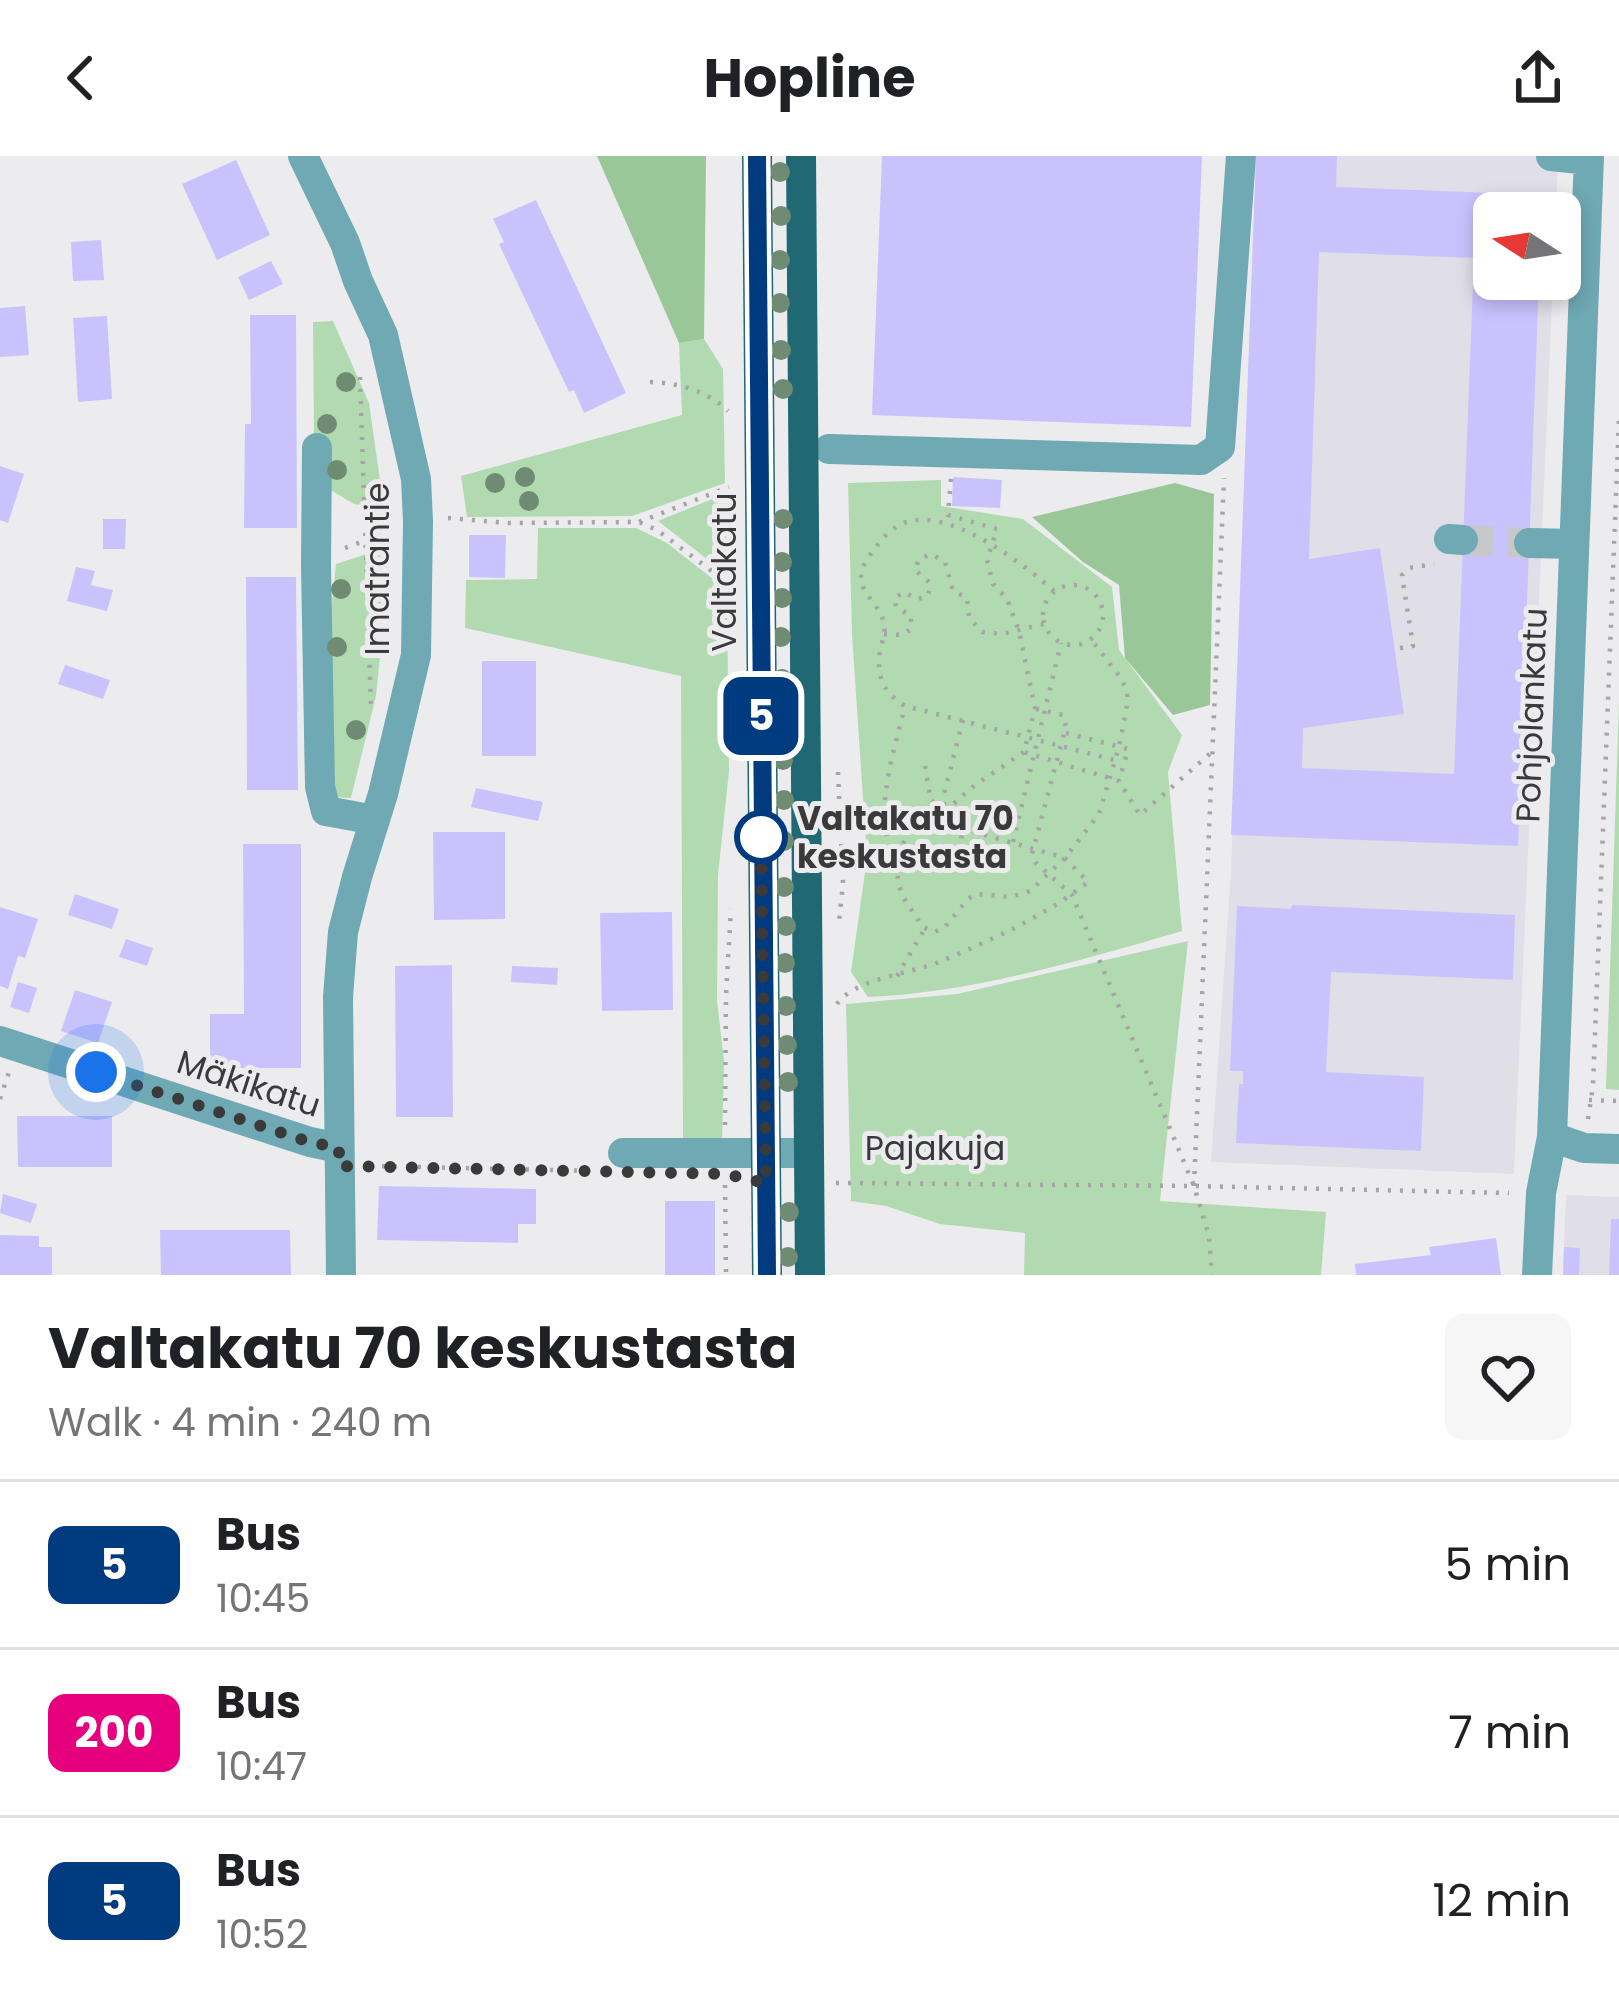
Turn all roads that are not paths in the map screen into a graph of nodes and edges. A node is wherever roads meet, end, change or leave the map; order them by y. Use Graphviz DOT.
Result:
graph roads {
  1 [pos="303,156"];
  2 [pos="757,156"];
  3 [pos="801,156"];
  4 [pos="1241,156"];
  5 [pos="1551,156"];
  6 [pos="1589,158"];
  7 [pos="317,448"];
  8 [pos="829,449"];
  9 [pos="1529,543"];
  10 [pos="1574,544"];
  11 [pos="375,820"];
  12 [pos="0,1041"];
  13 [pos="1552,1137"];
  14 [pos="1619,1149"];
  15 [pos="339,1151"];
  16 [pos="611,1162"];
  17 [pos="766,1168"];
  18 [pos="809,1168"];
  19 [pos="341,1275"];
  20 [pos="767,1275"];
  21 [pos="810,1275"];
  22 [pos="1537,1275"];
  1 -- 11 [label="street, Imatrantie"];
  2 -- 17 [label="main road, Valtakatu"];
  3 -- 18 [label="main road"];
  4 -- 8 [label="street"];
  5 -- 6 [label="street"];
  6 -- 10 [label="street, Pohjolankatu"];
  7 -- 11 [label="street"];
  9 -- 10 [label="street"];
  10 -- 13 [label="street, Pohjolankatu"];
  11 -- 15 [label="street, Imatrantie"];
  12 -- 15 [label="street, Mäkikatu"];
  13 -- 14 [label="street"];
  13 -- 22 [label="street, Pohjolankatu"];
  15 -- 19 [label="street, Imatrantie"];
  16 -- 17 [label="street"];
  17 -- 18 [label="street"];
  17 -- 20 [label="main road, Valtakatu"];
  18 -- 21 [label="main road"];
}
